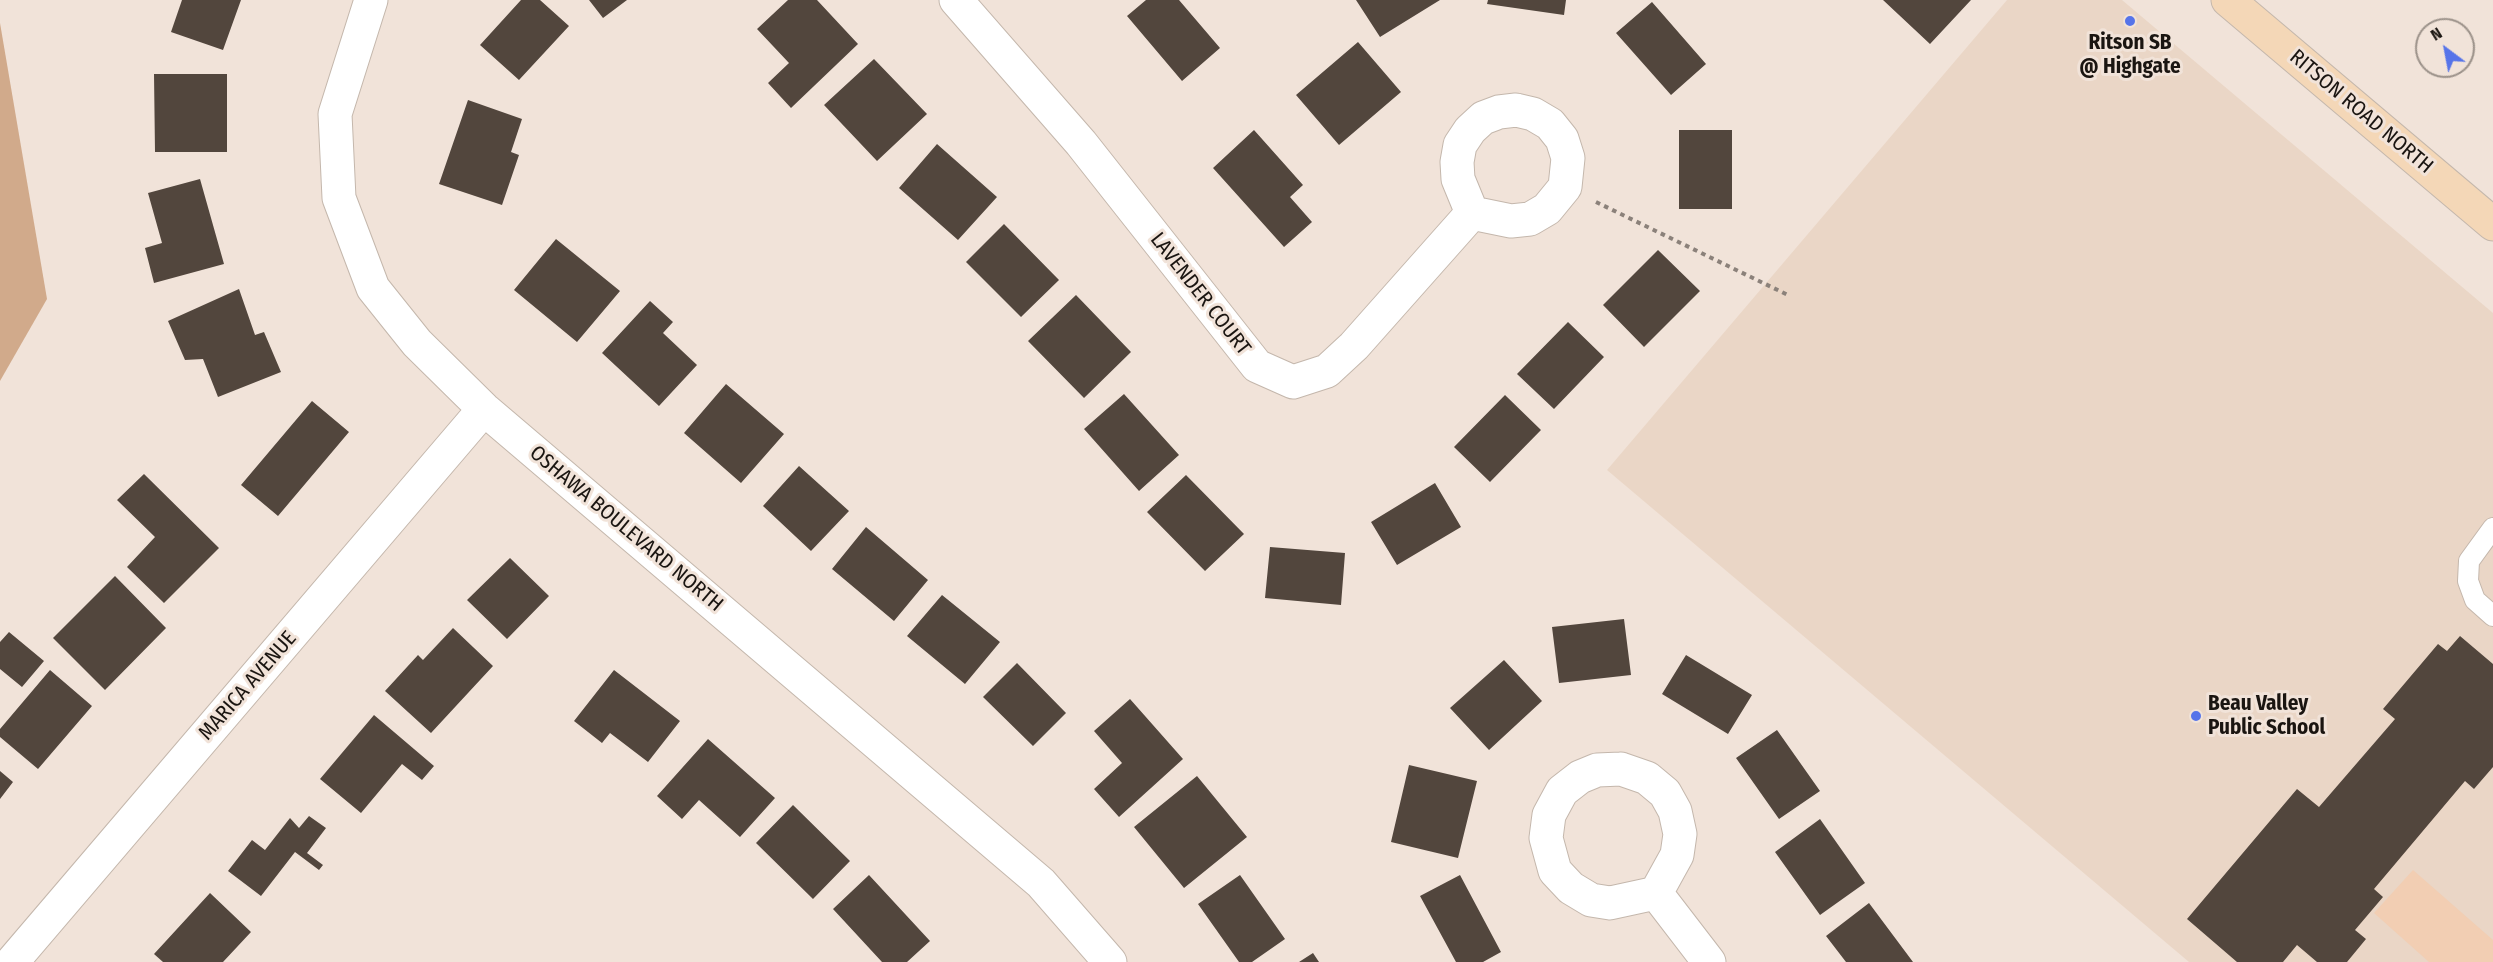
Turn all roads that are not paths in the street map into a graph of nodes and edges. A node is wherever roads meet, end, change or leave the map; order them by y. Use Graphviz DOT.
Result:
graph roads {
  1 [pos="371,0"];
  2 [pos="956,0"];
  3 [pos="2228,0"];
  4 [pos="1472,213"];
  5 [pos="2493,224"];
  6 [pos="484,409"];
  7 [pos="2493,528"];
  8 [pos="2493,616"];
  9 [pos="1656,893"];
  10 [pos="12,962"];
  11 [pos="1110,962"];
  12 [pos="1709,962"];
  1 -- 6 [label="street, OSHAWA BOULEVARD NORTH"];
  2 -- 4 [label="street, LAVENDER COURT"];
  3 -- 5 [label="main road, RITSON ROAD NORTH"];
  4 -- 4 [label="street"];
  6 -- 10 [label="street, MARICA AVENUE"];
  6 -- 11 [label="street, OSHAWA BOULEVARD NORTH"];
  7 -- 8 [label="lane"];
  9 -- 9 [label="street"];
  9 -- 12 [label="street"];
}
